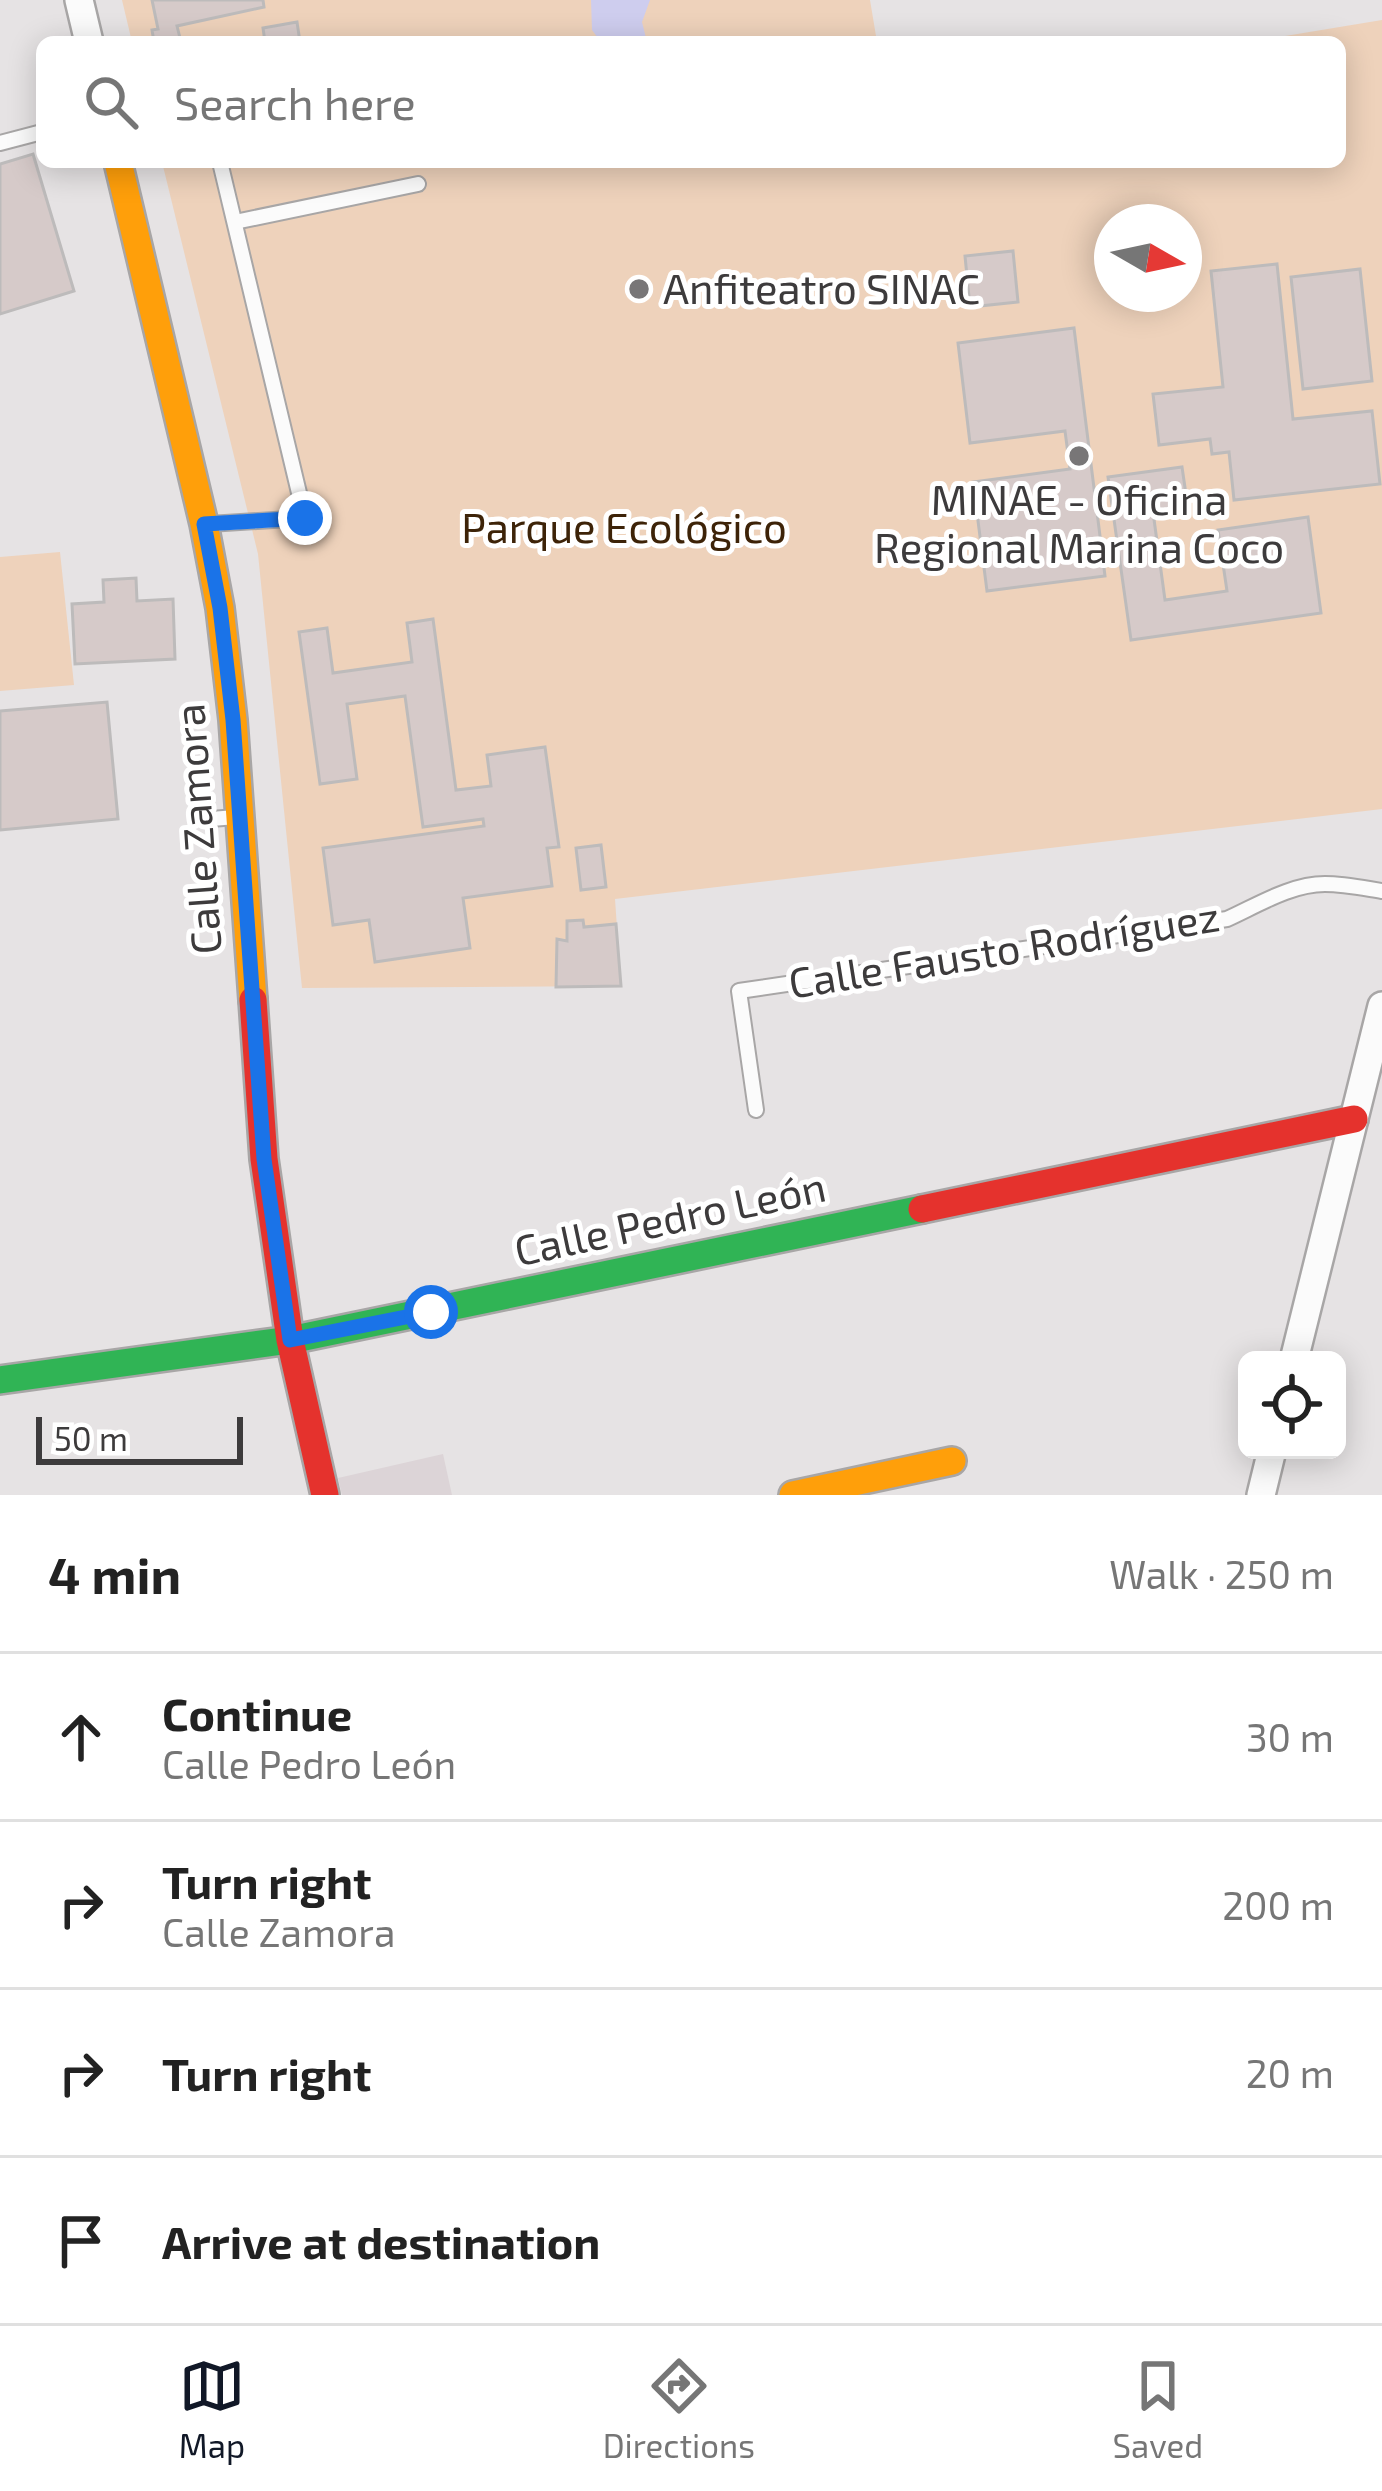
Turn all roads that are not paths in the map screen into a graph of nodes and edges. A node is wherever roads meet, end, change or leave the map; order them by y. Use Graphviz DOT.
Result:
graph roads {
  1 [pos="79,0"];
  2 [pos="88,36"];
  3 [pos="36,133"];
  4 [pos="0,143"];
  5 [pos="119,168"];
  6 [pos="222,168"];
  7 [pos="418,184"];
  8 [pos="235,222"];
  9 [pos="204,524"];
  10 [pos="241,816"];
  11 [pos="211,819"];
  12 [pos="1382,891"];
  13 [pos="1382,1006"];
  14 [pos="755,1110"];
  15 [pos="1354,1119"];
  16 [pos="290,1340"];
  17 [pos="1296,1351"];
  18 [pos="0,1380"];
  19 [pos="1270,1459"];
  20 [pos="952,1461"];
  21 [pos="871,1488"];
  22 [pos="325,1495"];
  23 [pos="793,1495"];
  24 [pos="1261,1495"];
  1 -- 2 [label="street"];
  3 -- 4 [label="lane"];
  5 -- 9 [label="street, Calle Zamora"];
  6 -- 8 [label="lane"];
  7 -- 8 [label="lane"];
  8 -- 9 [label="lane"];
  9 -- 10 [label="street, Calle Zamora"];
  10 -- 11 [label="lane"];
  10 -- 16 [label="street, Calle Zamora"];
  12 -- 14 [label="lane, Calle Fausto Rodríguez"];
  13 -- 15 [label="street"];
  15 -- 16 [label="street, Calle Pedro León"];
  15 -- 17 [label="street"];
  16 -- 18 [label="street, Calle Pedro León"];
  16 -- 22 [label="street, Calle Zamora"];
  19 -- 24 [label="street"];
  20 -- 21 [label="street"];
  21 -- 23 [label="street"];
}
